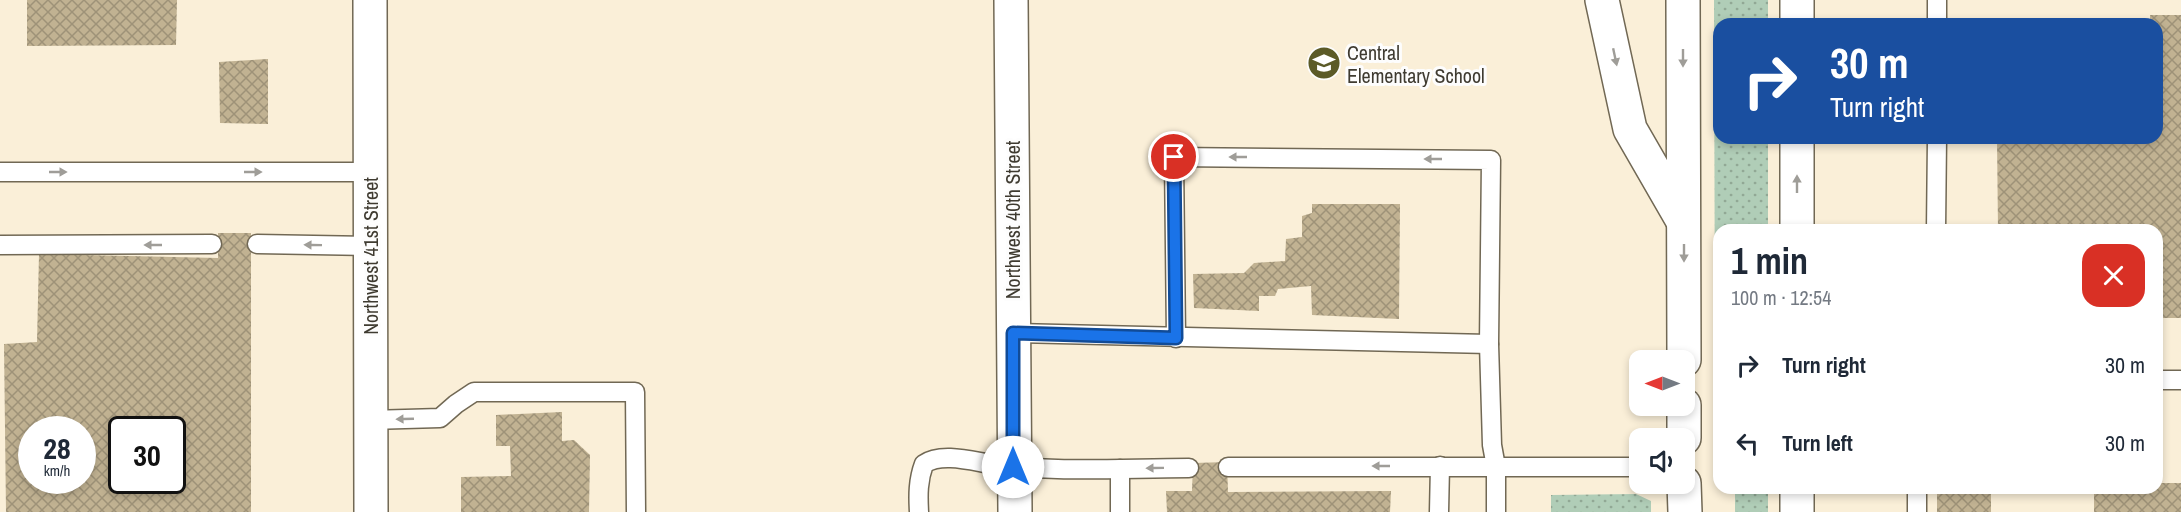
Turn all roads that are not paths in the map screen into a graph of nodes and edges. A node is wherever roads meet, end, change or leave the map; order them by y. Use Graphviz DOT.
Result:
graph roads {
  1 [pos="370,0"];
  2 [pos="1011,0"];
  3 [pos="1602,0"];
  4 [pos="1683,0"];
  5 [pos="1797,0"];
  6 [pos="1937,0"];
  7 [pos="1797,18"];
  8 [pos="1937,18"];
  9 [pos="1797,144"];
  10 [pos="1936,144"];
  11 [pos="0,172"];
  12 [pos="370,172"];
  13 [pos="1683,221"];
  14 [pos="1797,224"];
  15 [pos="1936,224"];
  16 [pos="212,244"];
  17 [pos="257,244"];
  18 [pos="0,245"];
  19 [pos="370,246"];
  20 [pos="1013,333"];
  21 [pos="1176,338"];
  22 [pos="1489,344"];
  23 [pos="1684,350"];
  24 [pos="2163,380"];
  25 [pos="2181,380"];
  26 [pos="370,420"];
  27 [pos="1440,466"];
  28 [pos="1013,467"];
  29 [pos="1228,467"];
  30 [pos="1496,467"];
  31 [pos="1629,467"];
  32 [pos="1190,468"];
  33 [pos="1120,469"];
  34 [pos="1684,494"];
  35 [pos="1797,494"];
  36 [pos="1917,494"];
  37 [pos="371,512"];
  38 [pos="636,512"];
  39 [pos="919,512"];
  40 [pos="1015,512"];
  41 [pos="1120,512"];
  42 [pos="1439,512"];
  43 [pos="1496,512"];
  44 [pos="1684,512"];
  45 [pos="1797,512"];
  46 [pos="1917,512"];
  1 -- 12 [label="main road, Northwest 41st Street"];
  2 -- 20 [label="main road, Northwest 40th Street"];
  3 -- 13 [label="main road, one-way"];
  4 -- 13 [label="main road, one-way"];
  5 -- 7 [label="main road"];
  6 -- 8 [label="lane"];
  14 -- 9 [label="main road, one-way"];
  10 -- 15 [label="lane"];
  11 -- 12 [label="lane, one-way"];
  12 -- 19 [label="main road, Northwest 41st Street"];
  13 -- 23 [label="main road, one-way"];
  16 -- 18 [label="lane, one-way"];
  19 -- 17 [label="lane, one-way"];
  19 -- 26 [label="main road, Northwest 41st Street"];
  20 -- 21 [label="lane"];
  20 -- 28 [label="main road, Northwest 40th Street"];
  21 -- 22 [label="lane"];
  22 -- 21 [label="lane, one-way"];
  22 -- 30 [label="lane"];
  24 -- 25 [label="lane"];
  26 -- 37 [label="main road, Northwest 41st Street"];
  38 -- 26 [label="lane, one-way"];
  27 -- 29 [label="lane, one-way"];
  27 -- 30 [label="lane"];
  27 -- 42 [label="lane"];
  28 -- 33 [label="lane"];
  28 -- 39 [label="lane"];
  28 -- 40 [label="main road, Northwest 40th Street"];
  30 -- 31 [label="lane"];
  30 -- 43 [label="lane"];
  32 -- 33 [label="lane, one-way"];
  33 -- 41 [label="lane"];
  34 -- 44 [label="main road"];
  35 -- 45 [label="main road"];
  36 -- 46 [label="lane"];
}
